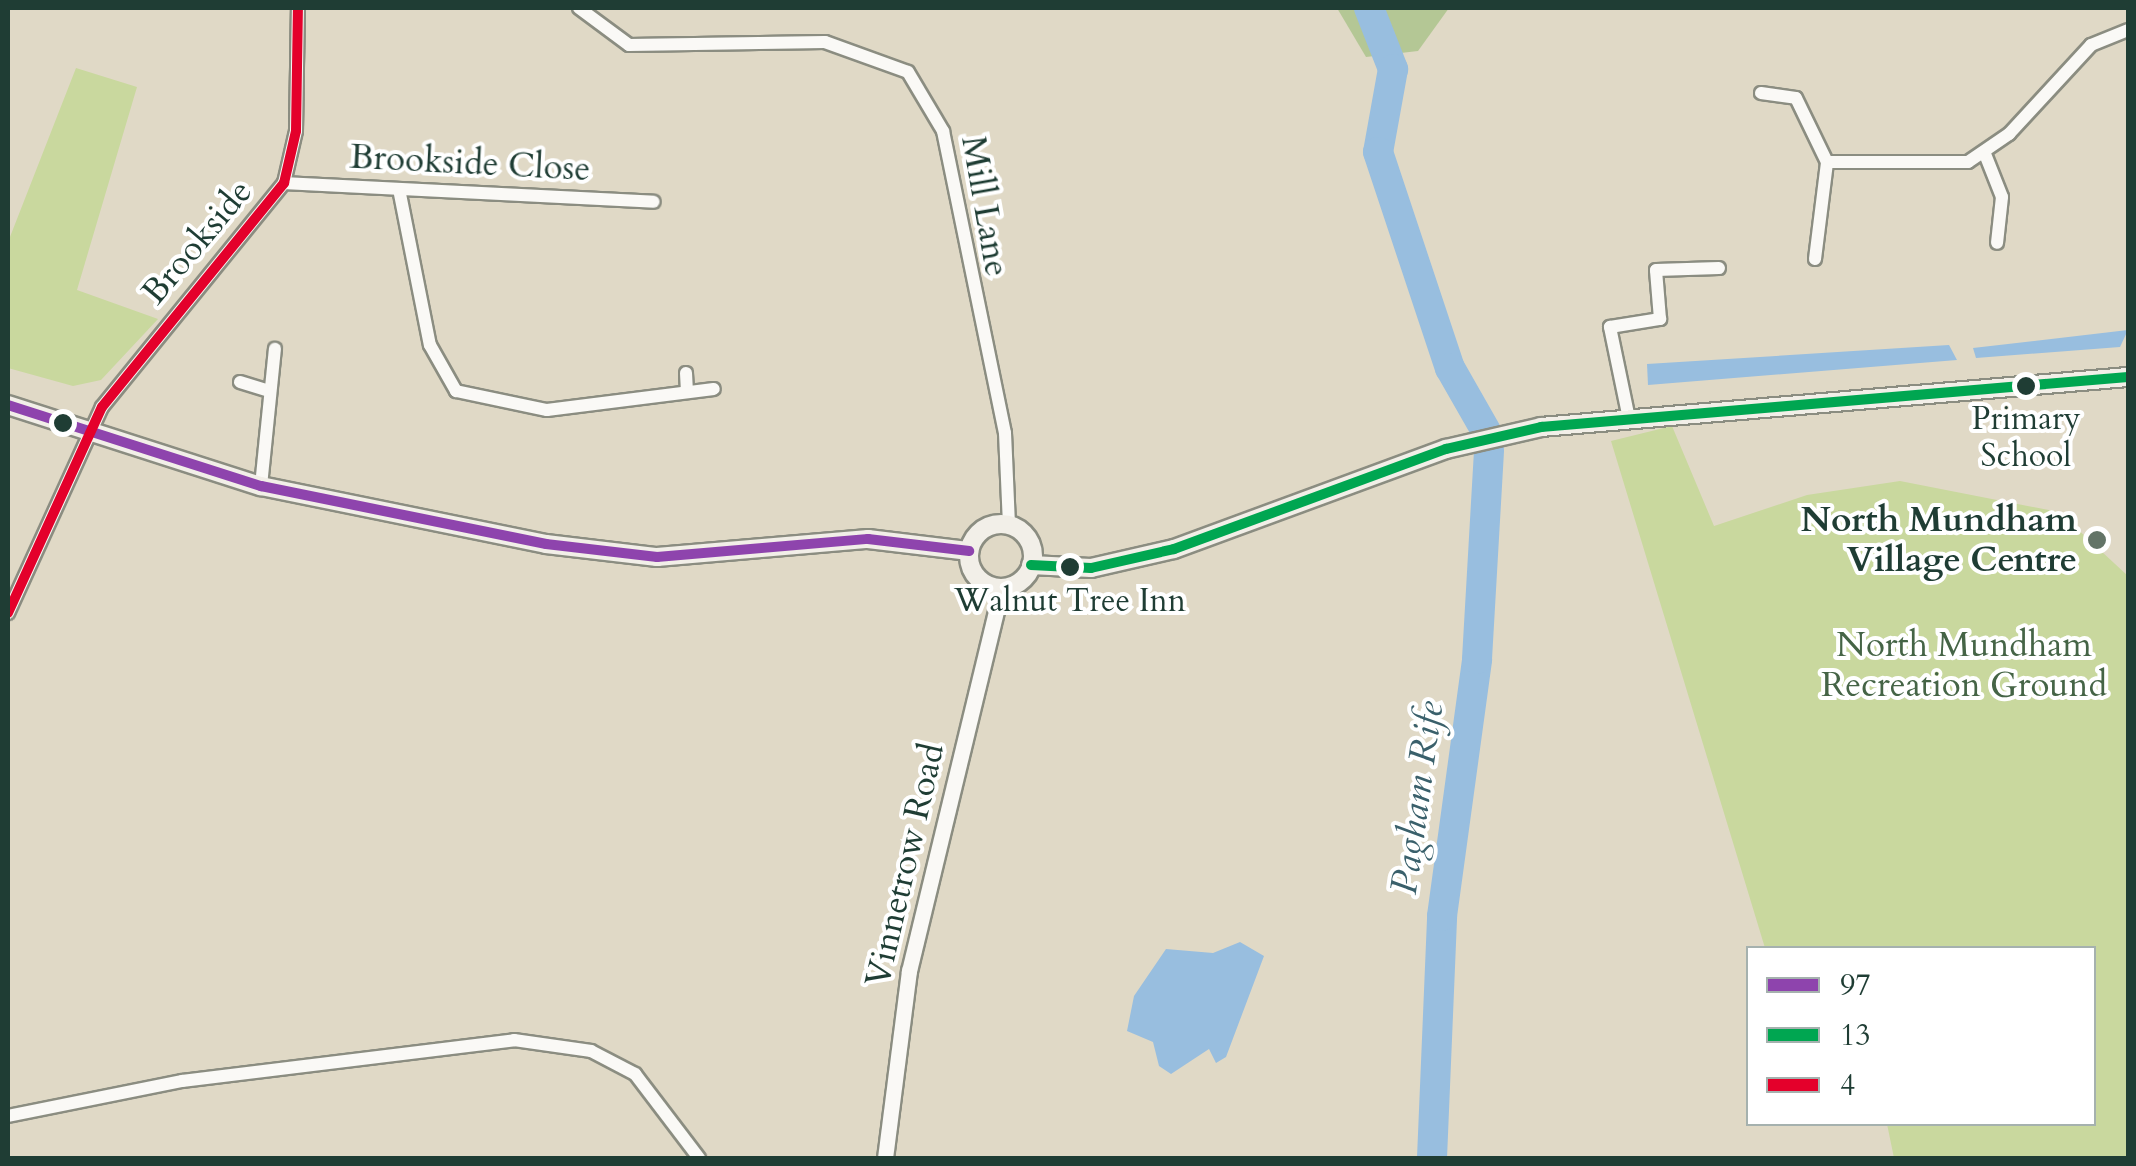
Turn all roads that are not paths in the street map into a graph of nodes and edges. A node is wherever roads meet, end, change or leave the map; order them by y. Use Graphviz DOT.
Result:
graph roads {
  1 [pos="298,8"];
  2 [pos="579,8"];
  3 [pos="2128,30"];
  4 [pos="1762,93"];
  5 [pos="1985,154"];
  6 [pos="1826,162"];
  7 [pos="284,183"];
  8 [pos="399,189"];
  9 [pos="654,202"];
  10 [pos="1996,243"];
  11 [pos="1815,259"];
  12 [pos="1719,268"];
  13 [pos="276,349"];
  14 [pos="686,374"];
  15 [pos="2128,377"];
  16 [pos="240,382"];
  17 [pos="714,389"];
  18 [pos="268,390"];
  19 [pos="687,391"];
  20 [pos="8,406"];
  21 [pos="1628,414"];
  22 [pos="86,433"];
  23 [pos="261,486"];
  24 [pos="1009,525"];
  25 [pos="969,550"];
  26 [pos="1031,565"];
  27 [pos="1002,587"];
  28 [pos="8,613"];
  29 [pos="8,1116"];
  30 [pos="700,1158"];
  31 [pos="886,1158"];
  1 -- 7 [label="street, Brookside"];
  2 -- 24 [label="street, Mill Lane"];
  3 -- 5 [label="street"];
  4 -- 6 [label="street"];
  5 -- 6 [label="street"];
  5 -- 10 [label="street"];
  6 -- 11 [label="street"];
  7 -- 8 [label="street, Brookside Close"];
  7 -- 22 [label="street, Brookside"];
  8 -- 9 [label="street, Brookside Close"];
  8 -- 19 [label="street"];
  12 -- 21 [label="street"];
  13 -- 18 [label="street"];
  14 -- 19 [label="street"];
  15 -- 21 [label="main road"];
  16 -- 18 [label="street"];
  17 -- 19 [label="street"];
  18 -- 23 [label="street"];
  20 -- 22 [label="main road"];
  21 -- 26 [label="main road"];
  22 -- 23 [label="main road"];
  22 -- 28 [label="street, Brookside"];
  23 -- 25 [label="main road"];
  24 -- 25 [label="main road"];
  24 -- 26 [label="main road"];
  25 -- 27 [label="main road"];
  26 -- 27 [label="main road"];
  27 -- 31 [label="street, Vinnetrow Road"];
  29 -- 30 [label="street"];
}
